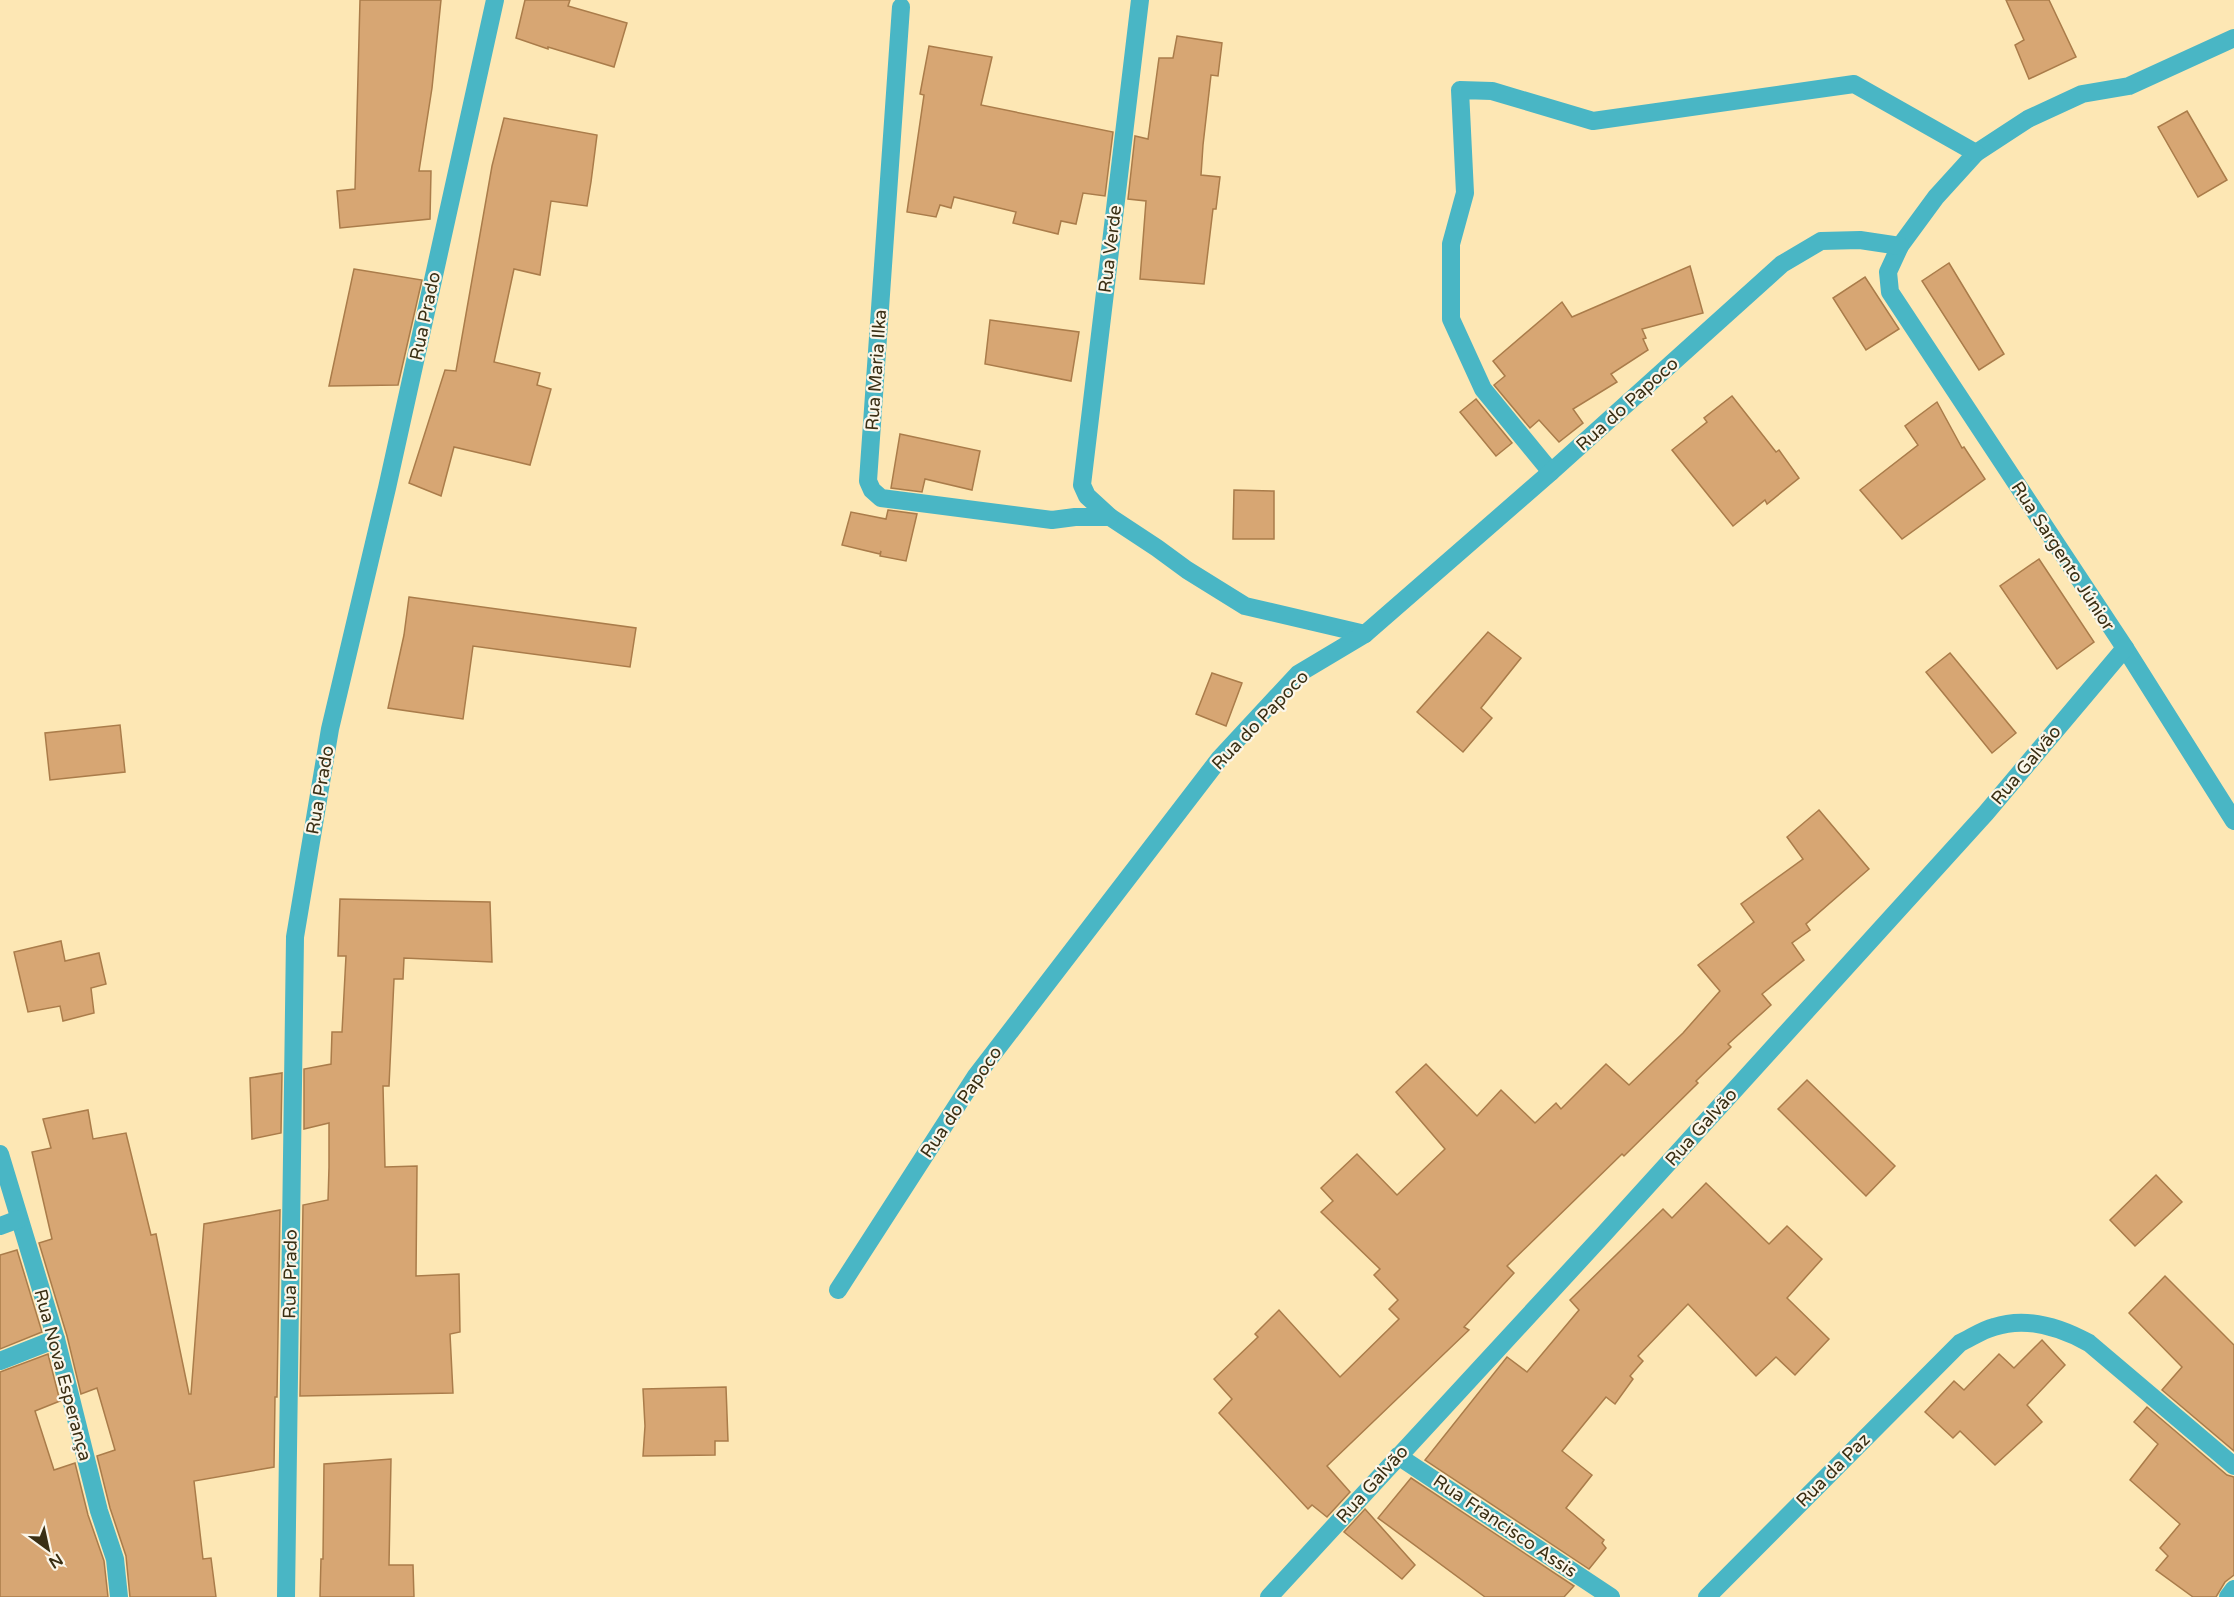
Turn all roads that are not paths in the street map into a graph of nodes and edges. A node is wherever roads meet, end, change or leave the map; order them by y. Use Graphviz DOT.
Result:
graph roads {
  1 [pos="495,0"];
  2 [pos="1140,0"];
  3 [pos="902,7"];
  4 [pos="2234,38"];
  5 [pos="1976,153"];
  6 [pos="1900,246"];
  7 [pos="1551,472"];
  8 [pos="1110,517"];
  9 [pos="1365,634"];
  10 [pos="2125,648"];
  11 [pos="2234,821"];
  12 [pos="0,1154"];
  13 [pos="19,1219"];
  14 [pos="0,1226"];
  15 [pos="838,1290"];
  16 [pos="56,1339"];
  17 [pos="0,1361"];
  18 [pos="1398,1456"];
  19 [pos="2234,1466"];
  20 [pos="2234,1589"];
  21 [pos="119,1597"];
  22 [pos="285,1597"];
  23 [pos="1269,1597"];
  24 [pos="1611,1597"];
  25 [pos="1707,1597"];
  26 [pos="2228,1597"];
  1 -- 22 [label="street, Rua Prado"];
  2 -- 8 [label="street, Rua Verde"];
  3 -- 8 [label="street, Rua Maria Ilka"];
  4 -- 5 [label="street"];
  5 -- 6 [label="street"];
  5 -- 7 [label="street"];
  6 -- 7 [label="street, Rua do Papoco"];
  6 -- 10 [label="street, Rua Sargento Júnior"];
  7 -- 9 [label="street, Rua do Papoco"];
  8 -- 9 [label="street"];
  9 -- 15 [label="street, Rua do Papoco"];
  10 -- 11 [label="street, Rua Sargento Júnior"];
  10 -- 18 [label="street, Rua Galvão"];
  12 -- 13 [label="street, Rua Nova Esperança"];
  13 -- 14 [label="street"];
  13 -- 16 [label="street, Rua Nova Esperança"];
  16 -- 17 [label="street"];
  16 -- 21 [label="street, Rua Nova Esperança"];
  18 -- 23 [label="street, Rua Galvão"];
  18 -- 24 [label="street, Rua Francisco Assis"];
  19 -- 25 [label="street, Rua da Paz"];
  20 -- 26 [label="street"];
}
